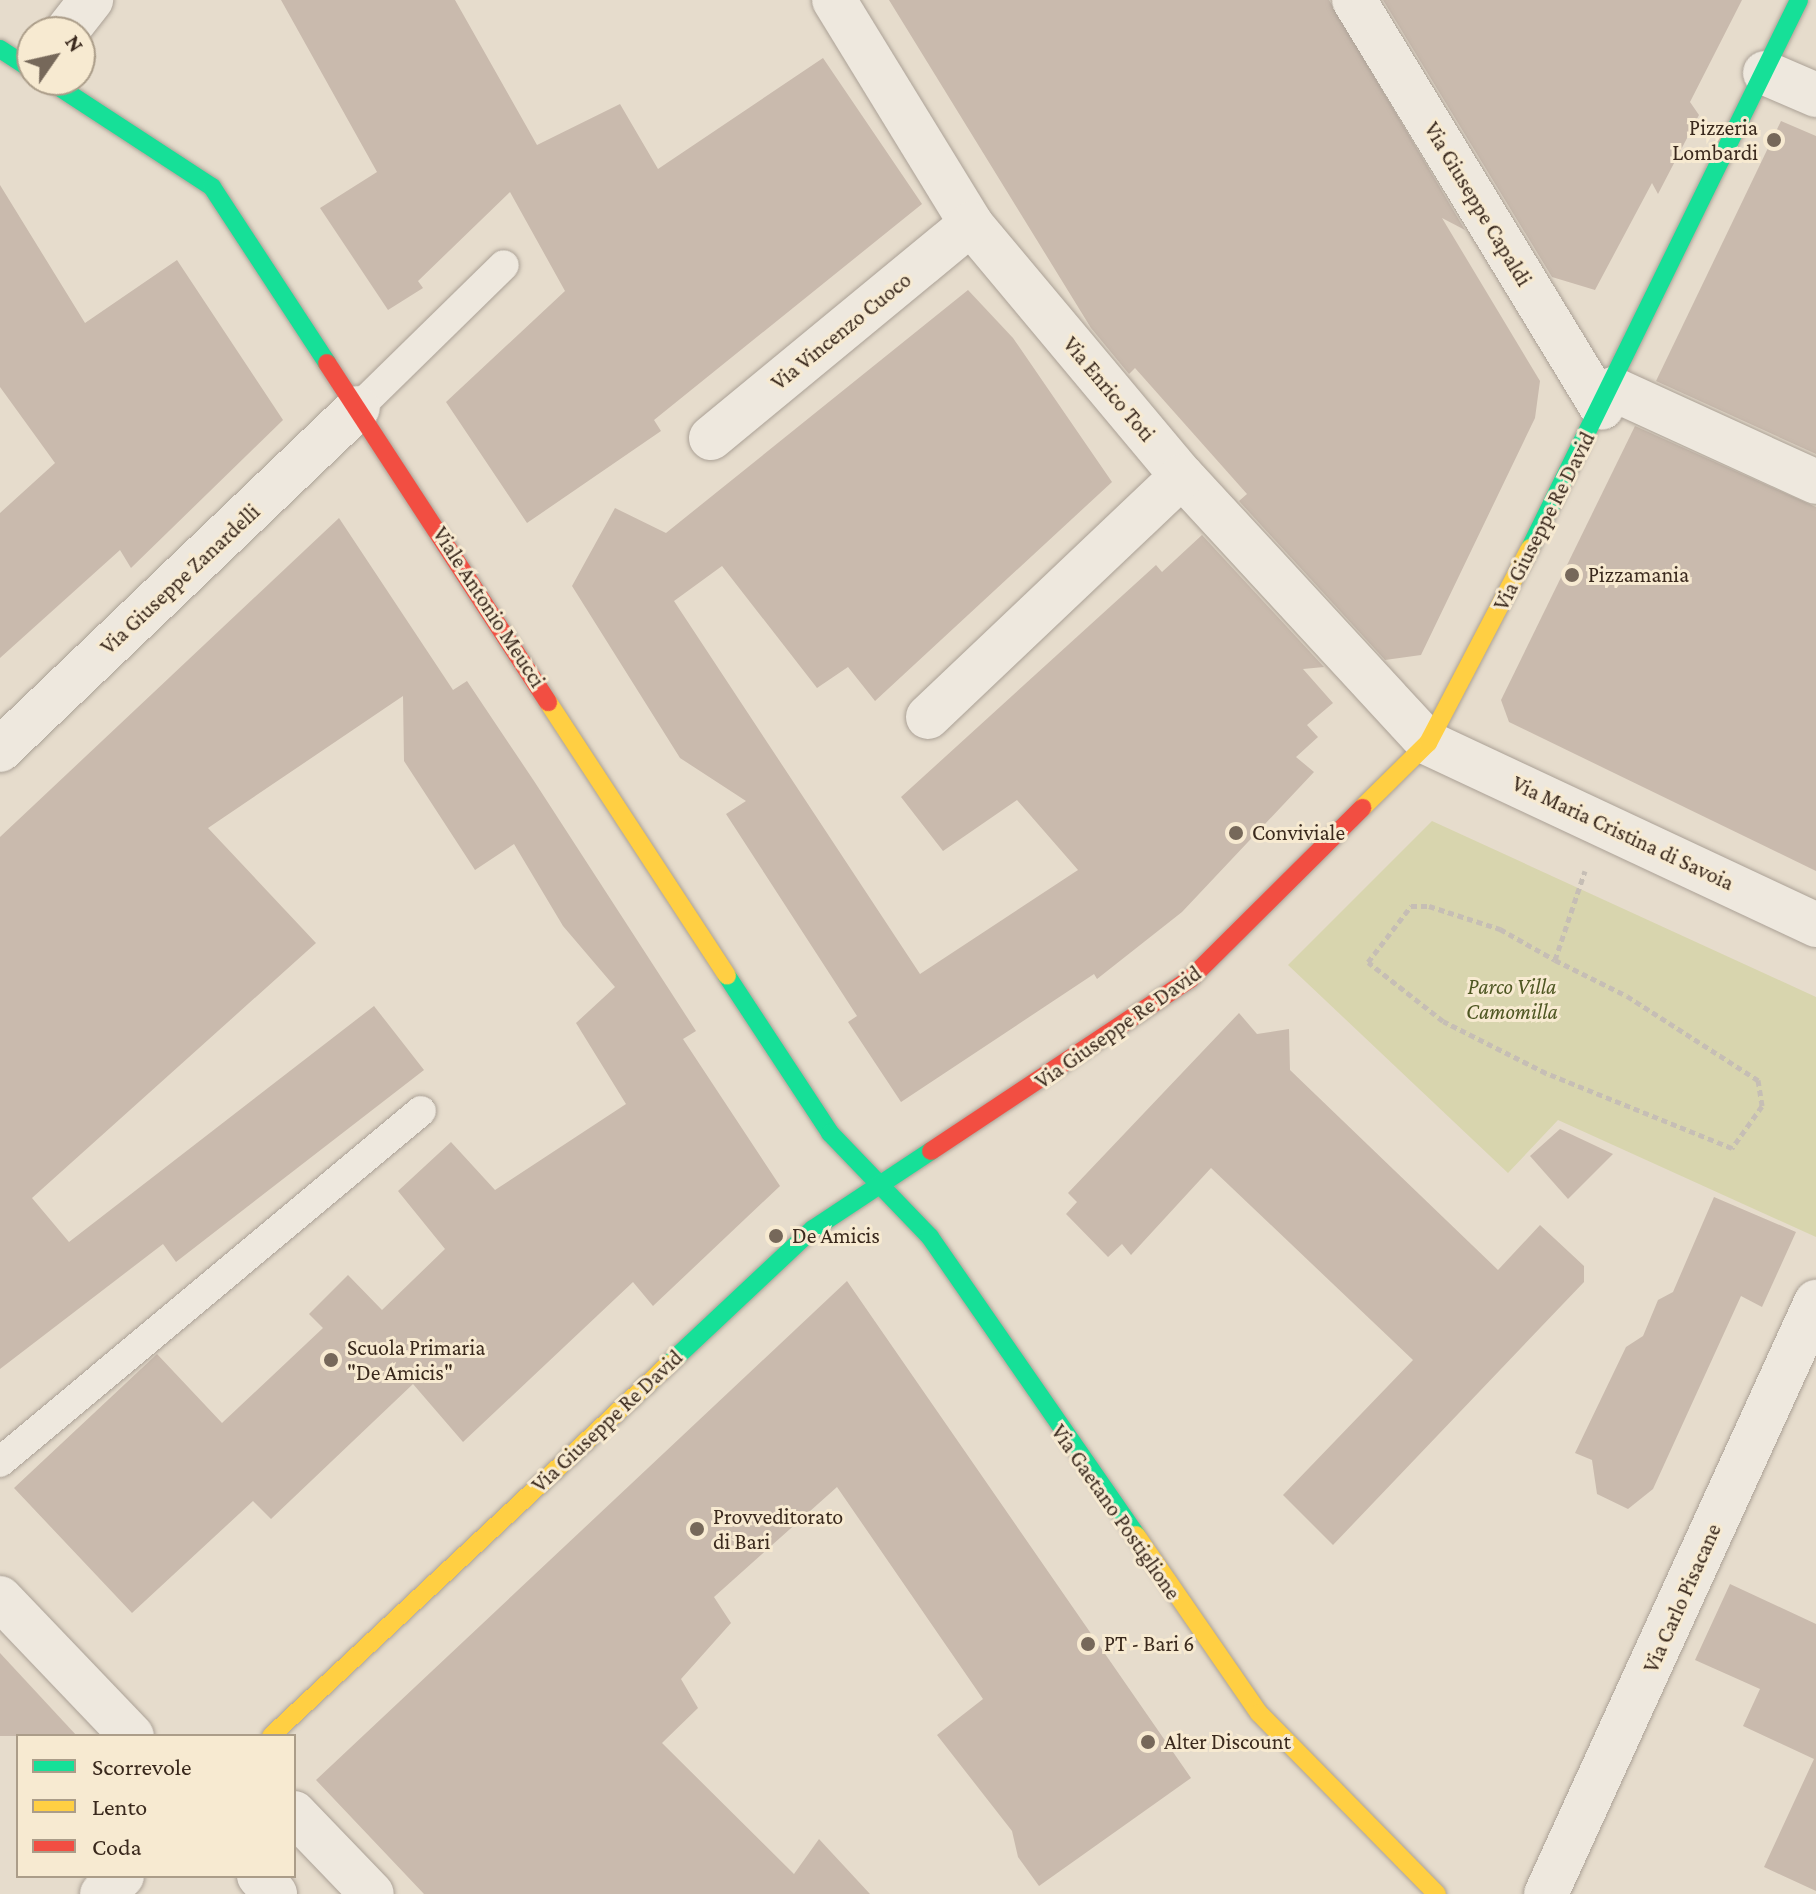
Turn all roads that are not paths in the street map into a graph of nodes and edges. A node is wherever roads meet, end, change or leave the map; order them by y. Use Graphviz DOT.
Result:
graph roads {
  1 [pos="91,0"];
  2 [pos="834,0"];
  3 [pos="1354,0"];
  4 [pos="1799,0"];
  5 [pos="78,16"];
  6 [pos="1765,73"];
  7 [pos="1816,95"];
  8 [pos="86,96"];
  9 [pos="971,224"];
  10 [pos="504,265"];
  11 [pos="1607,399"];
  12 [pos="358,408"];
  13 [pos="711,438"];
  14 [pos="1182,476"];
  15 [pos="1816,482"];
  16 [pos="928,717"];
  17 [pos="1428,743"];
  18 [pos="0,750"];
  19 [pos="1816,925"];
  20 [pos="421,1111"];
  21 [pos="876,1188"];
  22 [pos="1816,1302"];
  23 [pos="1805,1357"];
  24 [pos="0,1462"];
  25 [pos="0,1598"];
  26 [pos="130,1734"];
  27 [pos="273,1734"];
  28 [pos="296,1815"];
  29 [pos="120,1878"];
  30 [pos="261,1878"];
  31 [pos="102,1894"];
  32 [pos="275,1894"];
  33 [pos="372,1894"];
  34 [pos="1437,1894"];
  35 [pos="1546,1894"];
  1 -- 5 [label="street"];
  2 -- 9 [label="street, Via Enrico Toti"];
  3 -- 11 [label="street, Via Giuseppe Capaldi"];
  4 -- 6 [label="street, Via Giuseppe Re David"];
  6 -- 7 [label="street"];
  6 -- 11 [label="street, Via Giuseppe Re David"];
  8 -- 12 [label="street, Viale Antonio Meucci"];
  9 -- 13 [label="street, Via Vincenzo Cuoco"];
  9 -- 14 [label="street, Via Enrico Toti"];
  10 -- 12 [label="lane"];
  11 -- 15 [label="street"];
  11 -- 17 [label="street, Via Giuseppe Re David"];
  12 -- 18 [label="street, Via Giuseppe Zanardelli"];
  12 -- 21 [label="street, Viale Antonio Meucci"];
  14 -- 16 [label="street"];
  14 -- 17 [label="street, Via Enrico Toti"];
  17 -- 19 [label="street, Via Maria Cristina di Savoia"];
  17 -- 21 [label="street, Via Giuseppe Re David"];
  20 -- 24 [label="lane"];
  21 -- 27 [label="street, Via Giuseppe Re David"];
  21 -- 34 [label="street, Via Gaetano Postiglione"];
  22 -- 23 [label="street, Via Carlo Pisacane"];
  23 -- 35 [label="street, Via Carlo Pisacane"];
  25 -- 26 [label="street"];
  28 -- 33 [label="street"];
  29 -- 31 [label="street"];
  30 -- 32 [label="street"];
}
